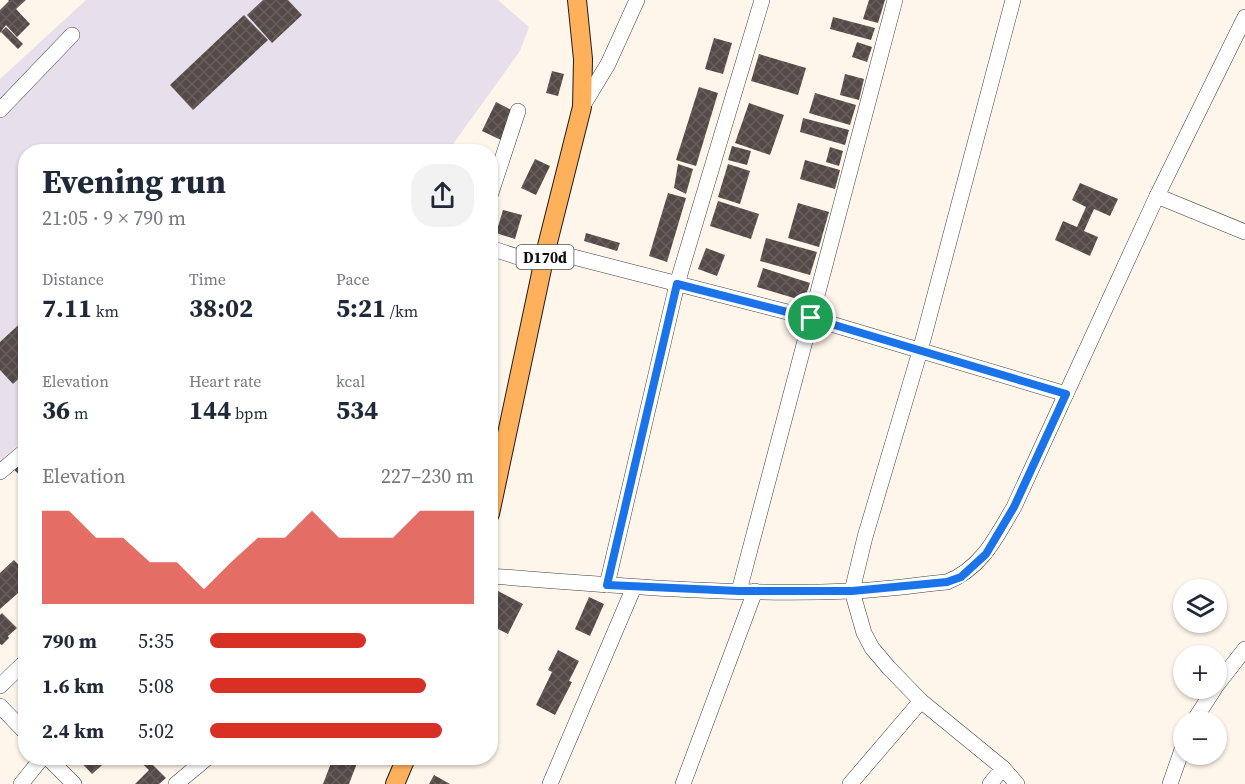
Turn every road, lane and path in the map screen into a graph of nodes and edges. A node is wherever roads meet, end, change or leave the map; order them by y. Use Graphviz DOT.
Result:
graph roads {
  1 [pos="577,0"];
  2 [pos="637,0"];
  3 [pos="762,0"];
  4 [pos="895,0"];
  5 [pos="1013,0"];
  6 [pos="1245,17"];
  7 [pos="72,35"];
  8 [pos="582,106"];
  9 [pos="0,110"];
  10 [pos="518,111"];
  11 [pos="498,172"];
  12 [pos="1157,196"];
  13 [pos="1245,232"];
  14 [pos="498,249"];
  15 [pos="545,257"];
  16 [pos="677,284"];
  17 [pos="811,318"];
  18 [pos="921,351"];
  19 [pos="1066,394"];
  20 [pos="18,457"];
  21 [pos="0,472"];
  22 [pos="498,477"];
  23 [pos="498,577"];
  24 [pos="607,585"];
  25 [pos="634,587"];
  26 [pos="739,591"];
  27 [pos="755,591"];
  28 [pos="852,591"];
  29 [pos="1245,650"];
  30 [pos="18,669"];
  31 [pos="1227,673"];
  32 [pos="0,686"];
  33 [pos="921,701"];
  34 [pos="0,706"];
  35 [pos="18,725"];
  36 [pos="36,765"];
  37 [pos="55,765"];
  38 [pos="199,765"];
  39 [pos="403,765"];
  40 [pos="1177,765"];
  41 [pos="1003,768"];
  42 [pos="21,784"];
  43 [pos="74,784"];
  44 [pos="176,784"];
  45 [pos="395,784"];
  46 [pos="550,784"];
  47 [pos="683,784"];
  48 [pos="850,784"];
  49 [pos="990,784"];
  50 [pos="1017,784"];
  51 [pos="1170,784"];
  1 -- 8 [label="main road, D170d"];
  2 -- 8 [label="street"];
  3 -- 16 [label="street"];
  4 -- 17 [label="street"];
  5 -- 18 [label="street"];
  6 -- 12 [label="street"];
  7 -- 9 [label="street"];
  8 -- 15 [label="main road, D170d"];
  10 -- 11 [label="street"];
  12 -- 13 [label="street"];
  12 -- 19 [label="street"];
  14 -- 15 [label="street"];
  15 -- 16 [label="street"];
  15 -- 22 [label="main road, D170d"];
  16 -- 17 [label="street"];
  16 -- 24 [label="street"];
  17 -- 18 [label="street"];
  17 -- 26 [label="street"];
  18 -- 19 [label="street"];
  18 -- 28 [label="street"];
  19 -- 28 [label="street"];
  20 -- 21 [label="street"];
  23 -- 24 [label="street"];
  24 -- 25 [label="street"];
  25 -- 26 [label="street"];
  25 -- 46 [label="street"];
  26 -- 27 [label="street"];
  27 -- 28 [label="street"];
  27 -- 47 [label="street"];
  28 -- 33 [label="street"];
  29 -- 31 [label="street"];
  30 -- 32 [label="street"];
  33 -- 41 [label="street"];
  33 -- 48 [label="street"];
  34 -- 35 [label="street"];
  36 -- 42 [label="street"];
  37 -- 43 [label="street"];
  38 -- 44 [label="street"];
  39 -- 45 [label="main road"];
  40 -- 51 [label="street"];
  41 -- 49 [label="street"];
  41 -- 50 [label="street"];
}
